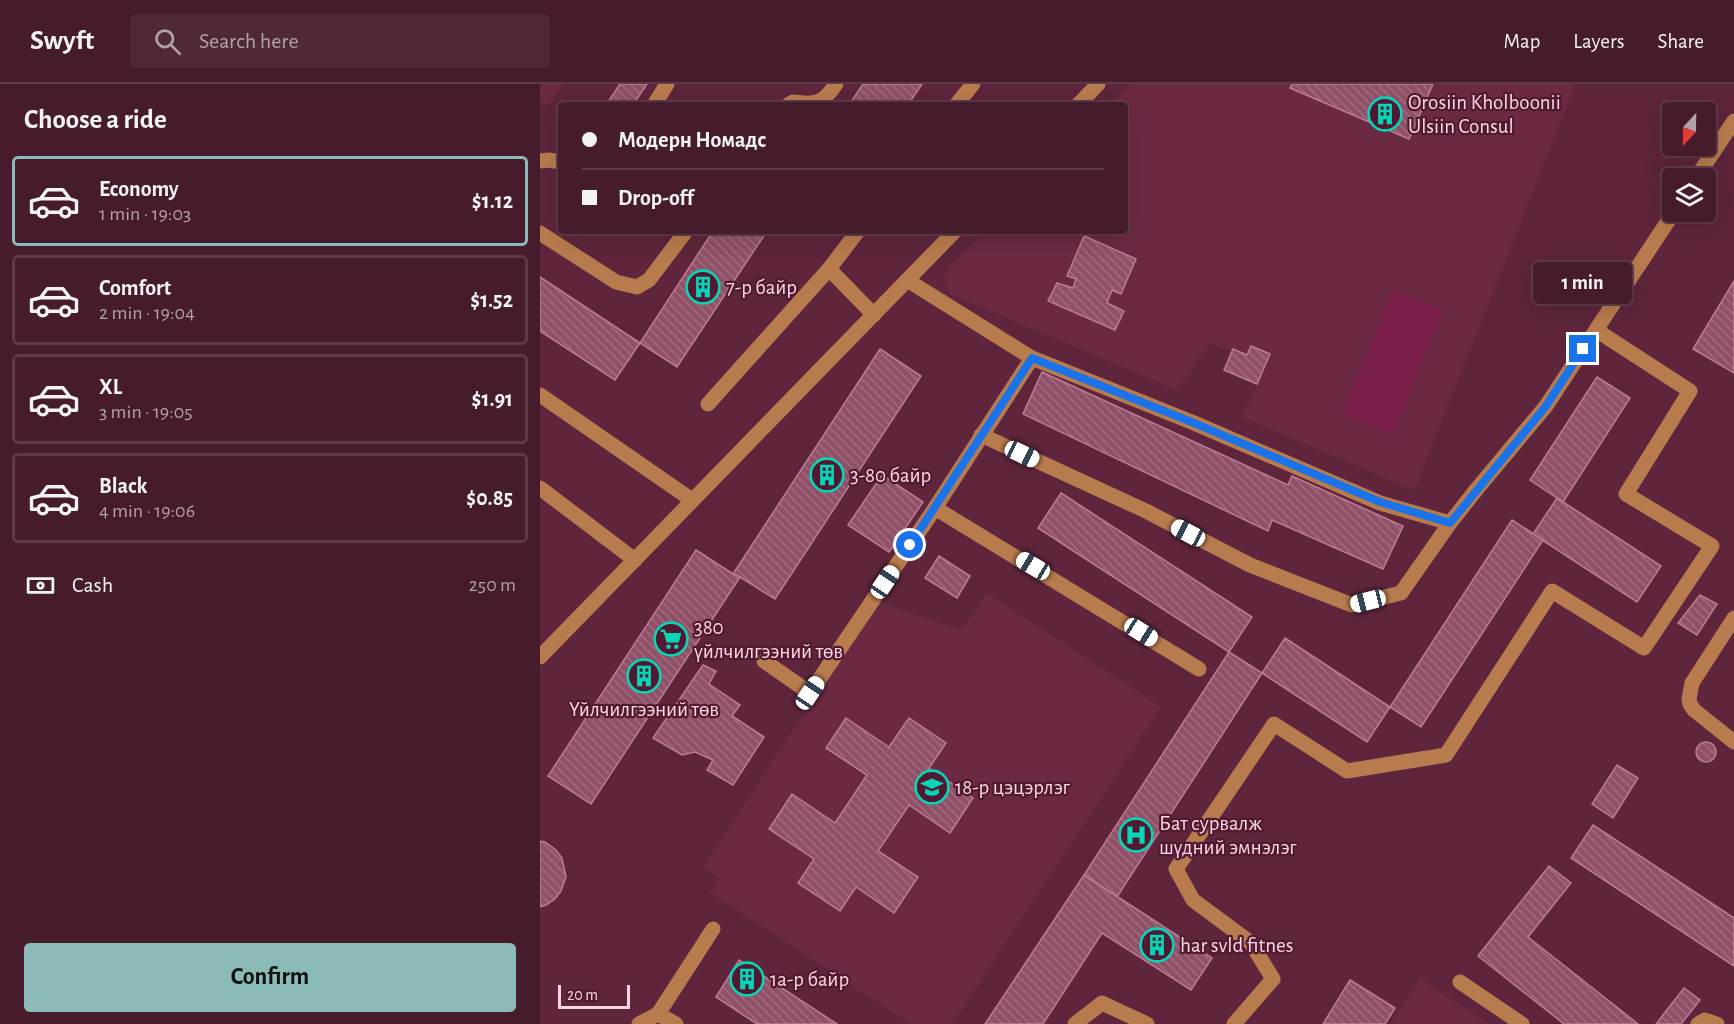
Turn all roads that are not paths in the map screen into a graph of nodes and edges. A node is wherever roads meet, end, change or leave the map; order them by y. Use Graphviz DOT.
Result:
graph roads {
  1 [pos="667,84"];
  2 [pos="836,84"];
  3 [pos="973,84"];
  4 [pos="1098,84"];
  5 [pos="656,102"];
  6 [pos="817,102"];
  7 [pos="958,102"];
  8 [pos="1081,102"];
  9 [pos="1734,121"];
  10 [pos="540,161"];
  11 [pos="558,162"];
  12 [pos="1703,168"];
  13 [pos="1667,222"];
  14 [pos="540,234"];
  15 [pos="684,234"];
  16 [pos="856,234"];
  17 [pos="953,234"];
  18 [pos="829,269"];
  19 [pos="907,280"];
  20 [pos="874,315"];
  21 [pos="1596,330"];
  22 [pos="1032,358"];
  23 [pos="540,395"];
  24 [pos="708,404"];
  25 [pos="981,435"];
  26 [pos="540,488"];
  27 [pos="692,500"];
  28 [pos="935,508"];
  29 [pos="1450,523"];
  30 [pos="634,560"];
  31 [pos="1734,618"];
  32 [pos="540,657"];
  33 [pos="764,661"];
  34 [pos="1199,669"];
  35 [pos="1734,742"];
  36 [pos="713,929"];
  37 [pos="1460,982"];
  38 [pos="658,1014"];
  39 [pos="639,1024"];
  40 [pos="676,1024"];
  41 [pos="1075,1024"];
  42 [pos="1147,1024"];
  43 [pos="1234,1024"];
  44 [pos="1522,1024"];
  45 [pos="1698,1024"];
  46 [pos="1717,1024"];
  1 -- 5 [label="street"];
  2 -- 6 [label="street"];
  3 -- 7 [label="street"];
  4 -- 8 [label="street"];
  9 -- 12 [label="street"];
  10 -- 11 [label="street"];
  13 -- 21 [label="street"];
  14 -- 15 [label="street"];
  16 -- 18 [label="street"];
  17 -- 19 [label="street"];
  18 -- 20 [label="street"];
  18 -- 24 [label="street"];
  19 -- 20 [label="street"];
  19 -- 22 [label="street"];
  20 -- 27 [label="street"];
  21 -- 29 [label="street"];
  21 -- 43 [label="street"];
  22 -- 25 [label="street"];
  22 -- 29 [label="street"];
  23 -- 27 [label="street"];
  25 -- 28 [label="street"];
  25 -- 29 [label="street"];
  26 -- 30 [label="street"];
  27 -- 30 [label="street"];
  28 -- 33 [label="street"];
  28 -- 34 [label="street"];
  30 -- 32 [label="street"];
  31 -- 35 [label="street"];
  36 -- 38 [label="street"];
  37 -- 44 [label="street"];
  38 -- 39 [label="street"];
  38 -- 40 [label="street"];
  41 -- 42 [label="street"];
  45 -- 46 [label="street"];
}
